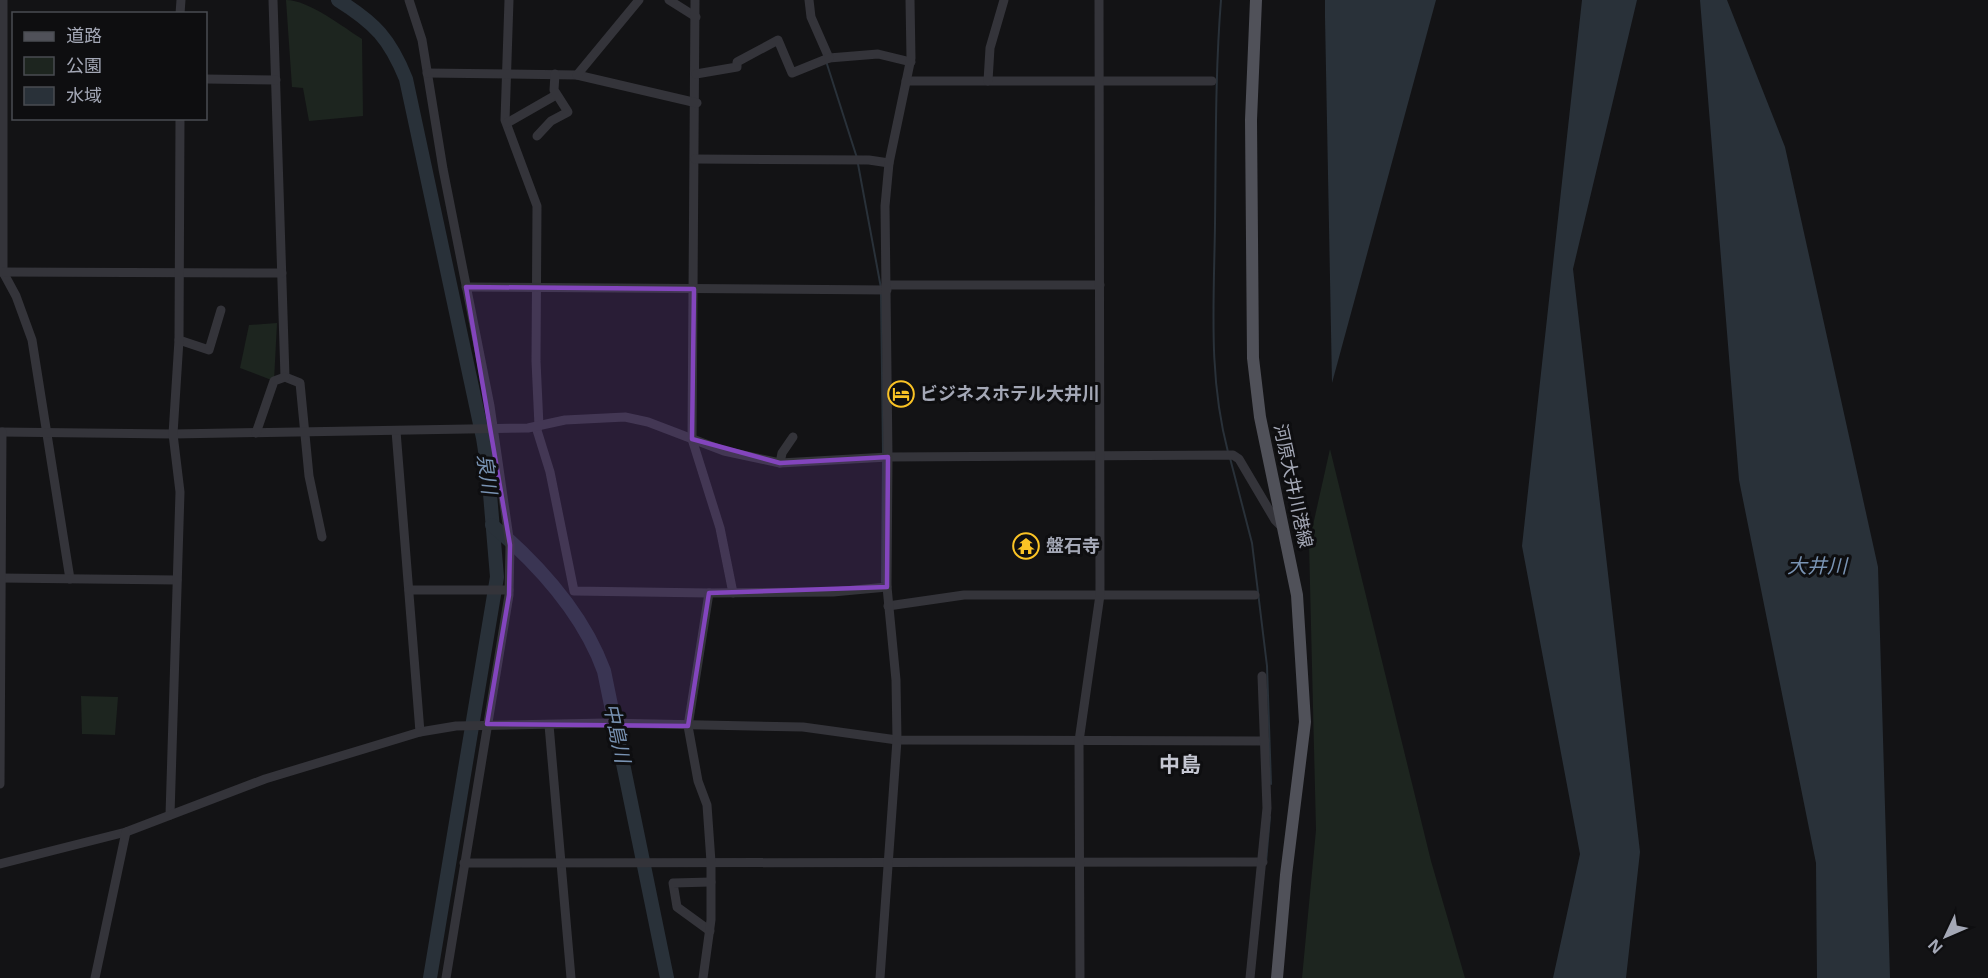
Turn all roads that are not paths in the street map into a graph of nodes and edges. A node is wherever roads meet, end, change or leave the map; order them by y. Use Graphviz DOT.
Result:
graph roads {
  1 [pos="3,0"];
  2 [pos="273,0"];
  3 [pos="409,0"];
  4 [pos="509,0"];
  5 [pos="639,0"];
  6 [pos="669,0"];
  7 [pos="695,0"];
  8 [pos="809,0"];
  9 [pos="910,0"];
  10 [pos="1004,0"];
  11 [pos="1099,0"];
  12 [pos="1256,0"];
  13 [pos="696,17"];
  14 [pos="826,59"];
  15 [pos="910,62"];
  16 [pos="427,73"];
  17 [pos="507,73"];
  18 [pos="555,74"];
  19 [pos="696,74"];
  20 [pos="577,75"];
  21 [pos="1,77"];
  22 [pos="207,79"];
  23 [pos="276,80"];
  24 [pos="1100,80"];
  25 [pos="906,81"];
  26 [pos="988,81"];
  27 [pos="1212,81"];
  28 [pos="556,95"];
  29 [pos="697,103"];
  30 [pos="180,120"];
  31 [pos="507,123"];
  32 [pos="537,136"];
  33 [pos="695,159"];
  34 [pos="889,164"];
  35 [pos="1,272"];
  36 [pos="179,272"];
  37 [pos="282,273"];
  38 [pos="1100,285"];
  39 [pos="466,287"];
  40 [pos="535,287"];
  41 [pos="694,288"];
  42 [pos="884,289"];
  43 [pos="220,310"];
  44 [pos="179,340"];
  45 [pos="285,377"];
  46 [pos="538,427"];
  47 [pos="493,429"];
  48 [pos="396,430"];
  49 [pos="1,432"];
  50 [pos="47,432"];
  51 [pos="307,432"];
  52 [pos="256,433"];
  53 [pos="172,434"];
  54 [pos="793,437"];
  55 [pos="692,439"];
  56 [pos="1101,456"];
  57 [pos="888,457"];
  58 [pos="780,463"];
  59 [pos="1283,527"];
  60 [pos="322,537"];
  61 [pos="1,578"];
  62 [pos="70,579"];
  63 [pos="177,580"];
  64 [pos="887,587"];
  65 [pos="409,590"];
  66 [pos="509,590"];
  67 [pos="709,593"];
  68 [pos="733,593"];
  69 [pos="1100,595"];
  70 [pos="1255,595"];
  71 [pos="888,606"];
  72 [pos="1262,676"];
  73 [pos="487,724"];
  74 [pos="549,725"];
  75 [pos="688,726"];
  76 [pos="420,732"];
  77 [pos="897,740"];
  78 [pos="1079,741"];
  79 [pos="1265,741"];
  80 [pos="0,744"];
  81 [pos="0,784"];
  82 [pos="170,815"];
  83 [pos="126,832"];
  84 [pos="464,862"];
  85 [pos="711,862"];
  86 [pos="1080,862"];
  87 [pos="1263,862"];
  88 [pos="888,863"];
  89 [pos="0,864"];
  90 [pos="560,864"];
  91 [pos="711,882"];
  92 [pos="710,931"];
  93 [pos="95,978"];
  94 [pos="446,978"];
  95 [pos="571,978"];
  96 [pos="703,978"];
  97 [pos="880,978"];
  98 [pos="1080,978"];
  99 [pos="1250,978"];
  100 [pos="1277,978"];
  1 -- 21 [label="street"];
  2 -- 23 [label="street"];
  3 -- 16 [label="street"];
  4 -- 17 [label="street"];
  5 -- 20 [label="street"];
  6 -- 13 [label="street"];
  7 -- 13 [label="street"];
  8 -- 14 [label="street"];
  9 -- 15 [label="street"];
  10 -- 26 [label="street"];
  11 -- 24 [label="street"];
  12 -- 59 [label="main road, 河原大井川港線"];
  13 -- 19 [label="street"];
  14 -- 15 [label="street"];
  14 -- 19 [label="street"];
  15 -- 25 [label="street"];
  16 -- 17 [label="street"];
  16 -- 39 [label="street"];
  17 -- 18 [label="street"];
  17 -- 31 [label="street"];
  18 -- 20 [label="street"];
  18 -- 28 [label="street"];
  19 -- 29 [label="street"];
  20 -- 29 [label="street"];
  21 -- 35 [label="street"];
  22 -- 23 [label="street"];
  23 -- 37 [label="street"];
  24 -- 26 [label="street"];
  24 -- 27 [label="street"];
  24 -- 38 [label="street"];
  25 -- 26 [label="street"];
  25 -- 34 [label="street"];
  28 -- 31 [label="street"];
  28 -- 32 [label="street"];
  29 -- 33 [label="street"];
  30 -- 36 [label="street"];
  31 -- 40 [label="street"];
  33 -- 34 [label="street"];
  33 -- 41 [label="street"];
  34 -- 42 [label="street"];
  35 -- 36 [label="street"];
  35 -- 50 [label="street"];
  36 -- 37 [label="street"];
  36 -- 44 [label="street"];
  37 -- 45 [label="street"];
  38 -- 42 [label="street"];
  38 -- 56 [label="street"];
  39 -- 40 [label="street"];
  39 -- 47 [label="street"];
  40 -- 41 [label="street"];
  40 -- 46 [label="street"];
  41 -- 42 [label="street"];
  41 -- 55 [label="street"];
  42 -- 57 [label="street"];
  43 -- 44 [label="street"];
  44 -- 53 [label="street"];
  45 -- 51 [label="street"];
  45 -- 52 [label="street"];
  46 -- 47 [label="street"];
  46 -- 55 [label="street"];
  46 -- 67 [label="street"];
  47 -- 48 [label="street"];
  47 -- 66 [label="street"];
  48 -- 51 [label="street"];
  48 -- 65 [label="street"];
  49 -- 50 [label="street"];
  49 -- 61 [label="street"];
  50 -- 53 [label="street"];
  50 -- 62 [label="street"];
  51 -- 52 [label="street"];
  51 -- 60 [label="street"];
  52 -- 53 [label="street"];
  53 -- 63 [label="street"];
  54 -- 58 [label="street"];
  55 -- 58 [label="street"];
  55 -- 68 [label="street"];
  56 -- 57 [label="street"];
  56 -- 59 [label="street"];
  56 -- 69 [label="street"];
  57 -- 58 [label="street"];
  57 -- 64 [label="street"];
  59 -- 100 [label="main road, 河原大井川港線"];
  61 -- 62 [label="street"];
  61 -- 80 [label="street"];
  62 -- 63 [label="street"];
  63 -- 82 [label="street"];
  64 -- 68 [label="street"];
  64 -- 71 [label="street"];
  65 -- 66 [label="street"];
  65 -- 76 [label="street"];
  66 -- 73 [label="street"];
  67 -- 68 [label="street"];
  67 -- 75 [label="street"];
  69 -- 70 [label="street"];
  69 -- 71 [label="street"];
  69 -- 78 [label="street"];
  71 -- 77 [label="street"];
  72 -- 79 [label="street"];
  73 -- 74 [label="street"];
  73 -- 76 [label="street"];
  73 -- 84 [label="street"];
  74 -- 75 [label="street"];
  74 -- 90 [label="street"];
  75 -- 77 [label="street"];
  75 -- 85 [label="street"];
  76 -- 82 [label="street"];
  77 -- 78 [label="street"];
  77 -- 88 [label="street"];
  78 -- 79 [label="street"];
  78 -- 86 [label="street"];
  79 -- 87 [label="street"];
  80 -- 81 [label="street"];
  82 -- 83 [label="street"];
  83 -- 89 [label="street"];
  83 -- 93 [label="street"];
  84 -- 90 [label="street"];
  84 -- 94 [label="street"];
  85 -- 88 [label="street"];
  85 -- 90 [label="street"];
  85 -- 91 [label="street"];
  86 -- 87 [label="street"];
  86 -- 88 [label="street"];
  86 -- 98 [label="street"];
  87 -- 99 [label="street"];
  88 -- 97 [label="street"];
  90 -- 95 [label="street"];
  91 -- 92 [label="street"];
  91 -- 92 [label="street"];
  92 -- 96 [label="street"];
}
